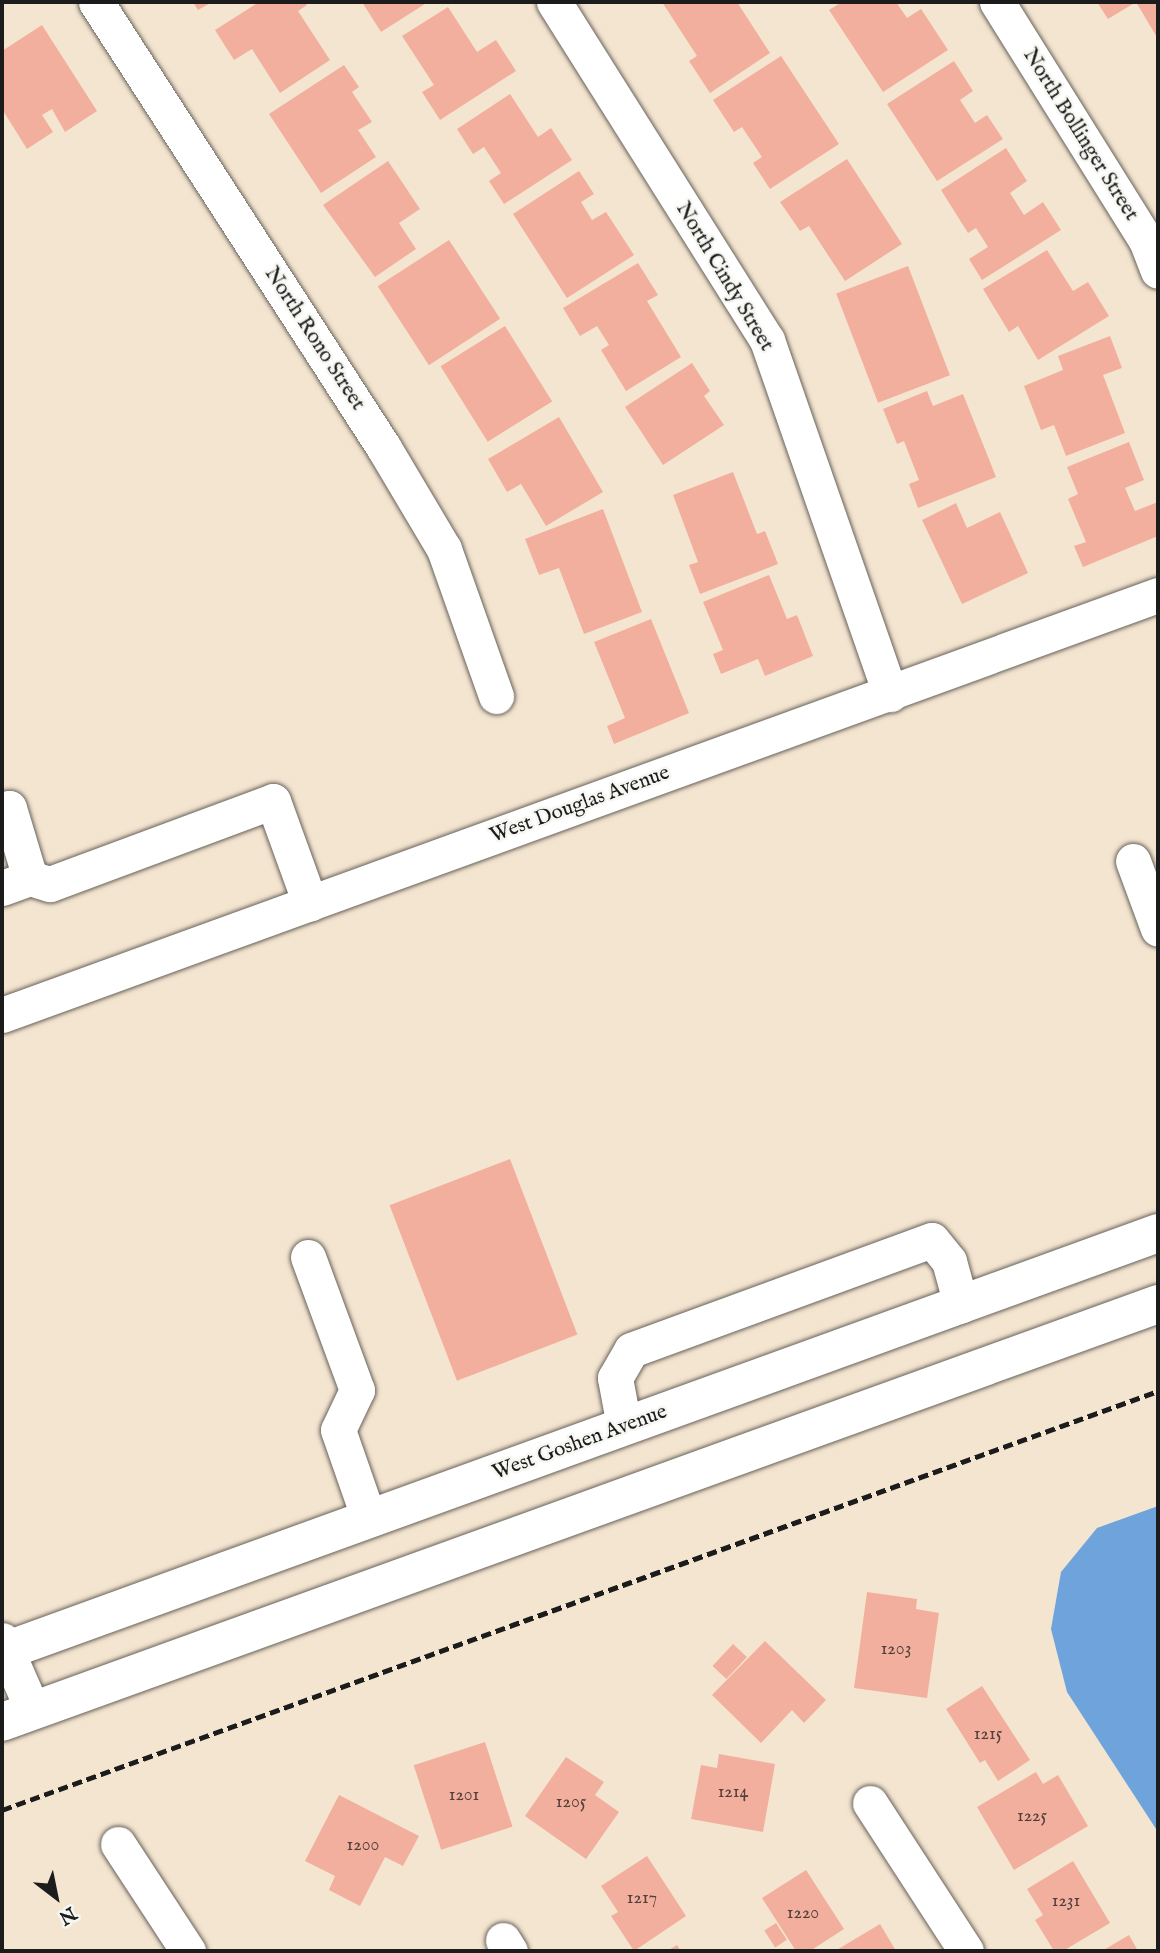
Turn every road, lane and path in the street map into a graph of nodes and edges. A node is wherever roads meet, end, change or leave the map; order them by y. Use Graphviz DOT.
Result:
graph roads {
  1 [pos="96,2"];
  2 [pos="554,2"];
  3 [pos="997,2"];
  4 [pos="1158,271"];
  5 [pos="1158,595"];
  6 [pos="890,694"];
  7 [pos="496,696"];
  8 [pos="2,812"];
  9 [pos="1133,861"];
  10 [pos="16,883"];
  11 [pos="310,903"];
  12 [pos="1158,929"];
  13 [pos="2,1015"];
  14 [pos="1158,1233"];
  15 [pos="307,1257"];
  16 [pos="1158,1277"];
  17 [pos="1158,1304"];
  18 [pos="961,1305"];
  19 [pos="1097,1326"];
  20 [pos="624,1426"];
  21 [pos="369,1519"];
  22 [pos="4,1647"];
  23 [pos="17,1717"];
  24 [pos="870,1803"];
  25 [pos="118,1843"];
  26 [pos="188,1951"];
  27 [pos="966,1951"];
  1 -- 7 [label="street, North Rono Street"];
  2 -- 6 [label="street, North Cindy Street"];
  3 -- 4 [label="street, North Bollinger Street"];
  5 -- 6 [label="street, West Douglas Avenue"];
  6 -- 11 [label="street, West Douglas Avenue"];
  8 -- 10 [label="street"];
  9 -- 12 [label="street"];
  10 -- 11 [label="street"];
  11 -- 13 [label="street, West Douglas Avenue"];
  14 -- 18 [label="main road, West Goshen Avenue"];
  15 -- 21 [label="street"];
  16 -- 19 [label="main road"];
  17 -- 19 [label="main road"];
  18 -- 20 [label="main road, West Goshen Avenue"];
  18 -- 20 [label="street"];
  19 -- 23 [label="main road"];
  20 -- 21 [label="main road, West Goshen Avenue"];
  21 -- 22 [label="main road, West Goshen Avenue"];
  22 -- 23 [label="street"];
  24 -- 27 [label="street"];
  25 -- 26 [label="street"];
}
